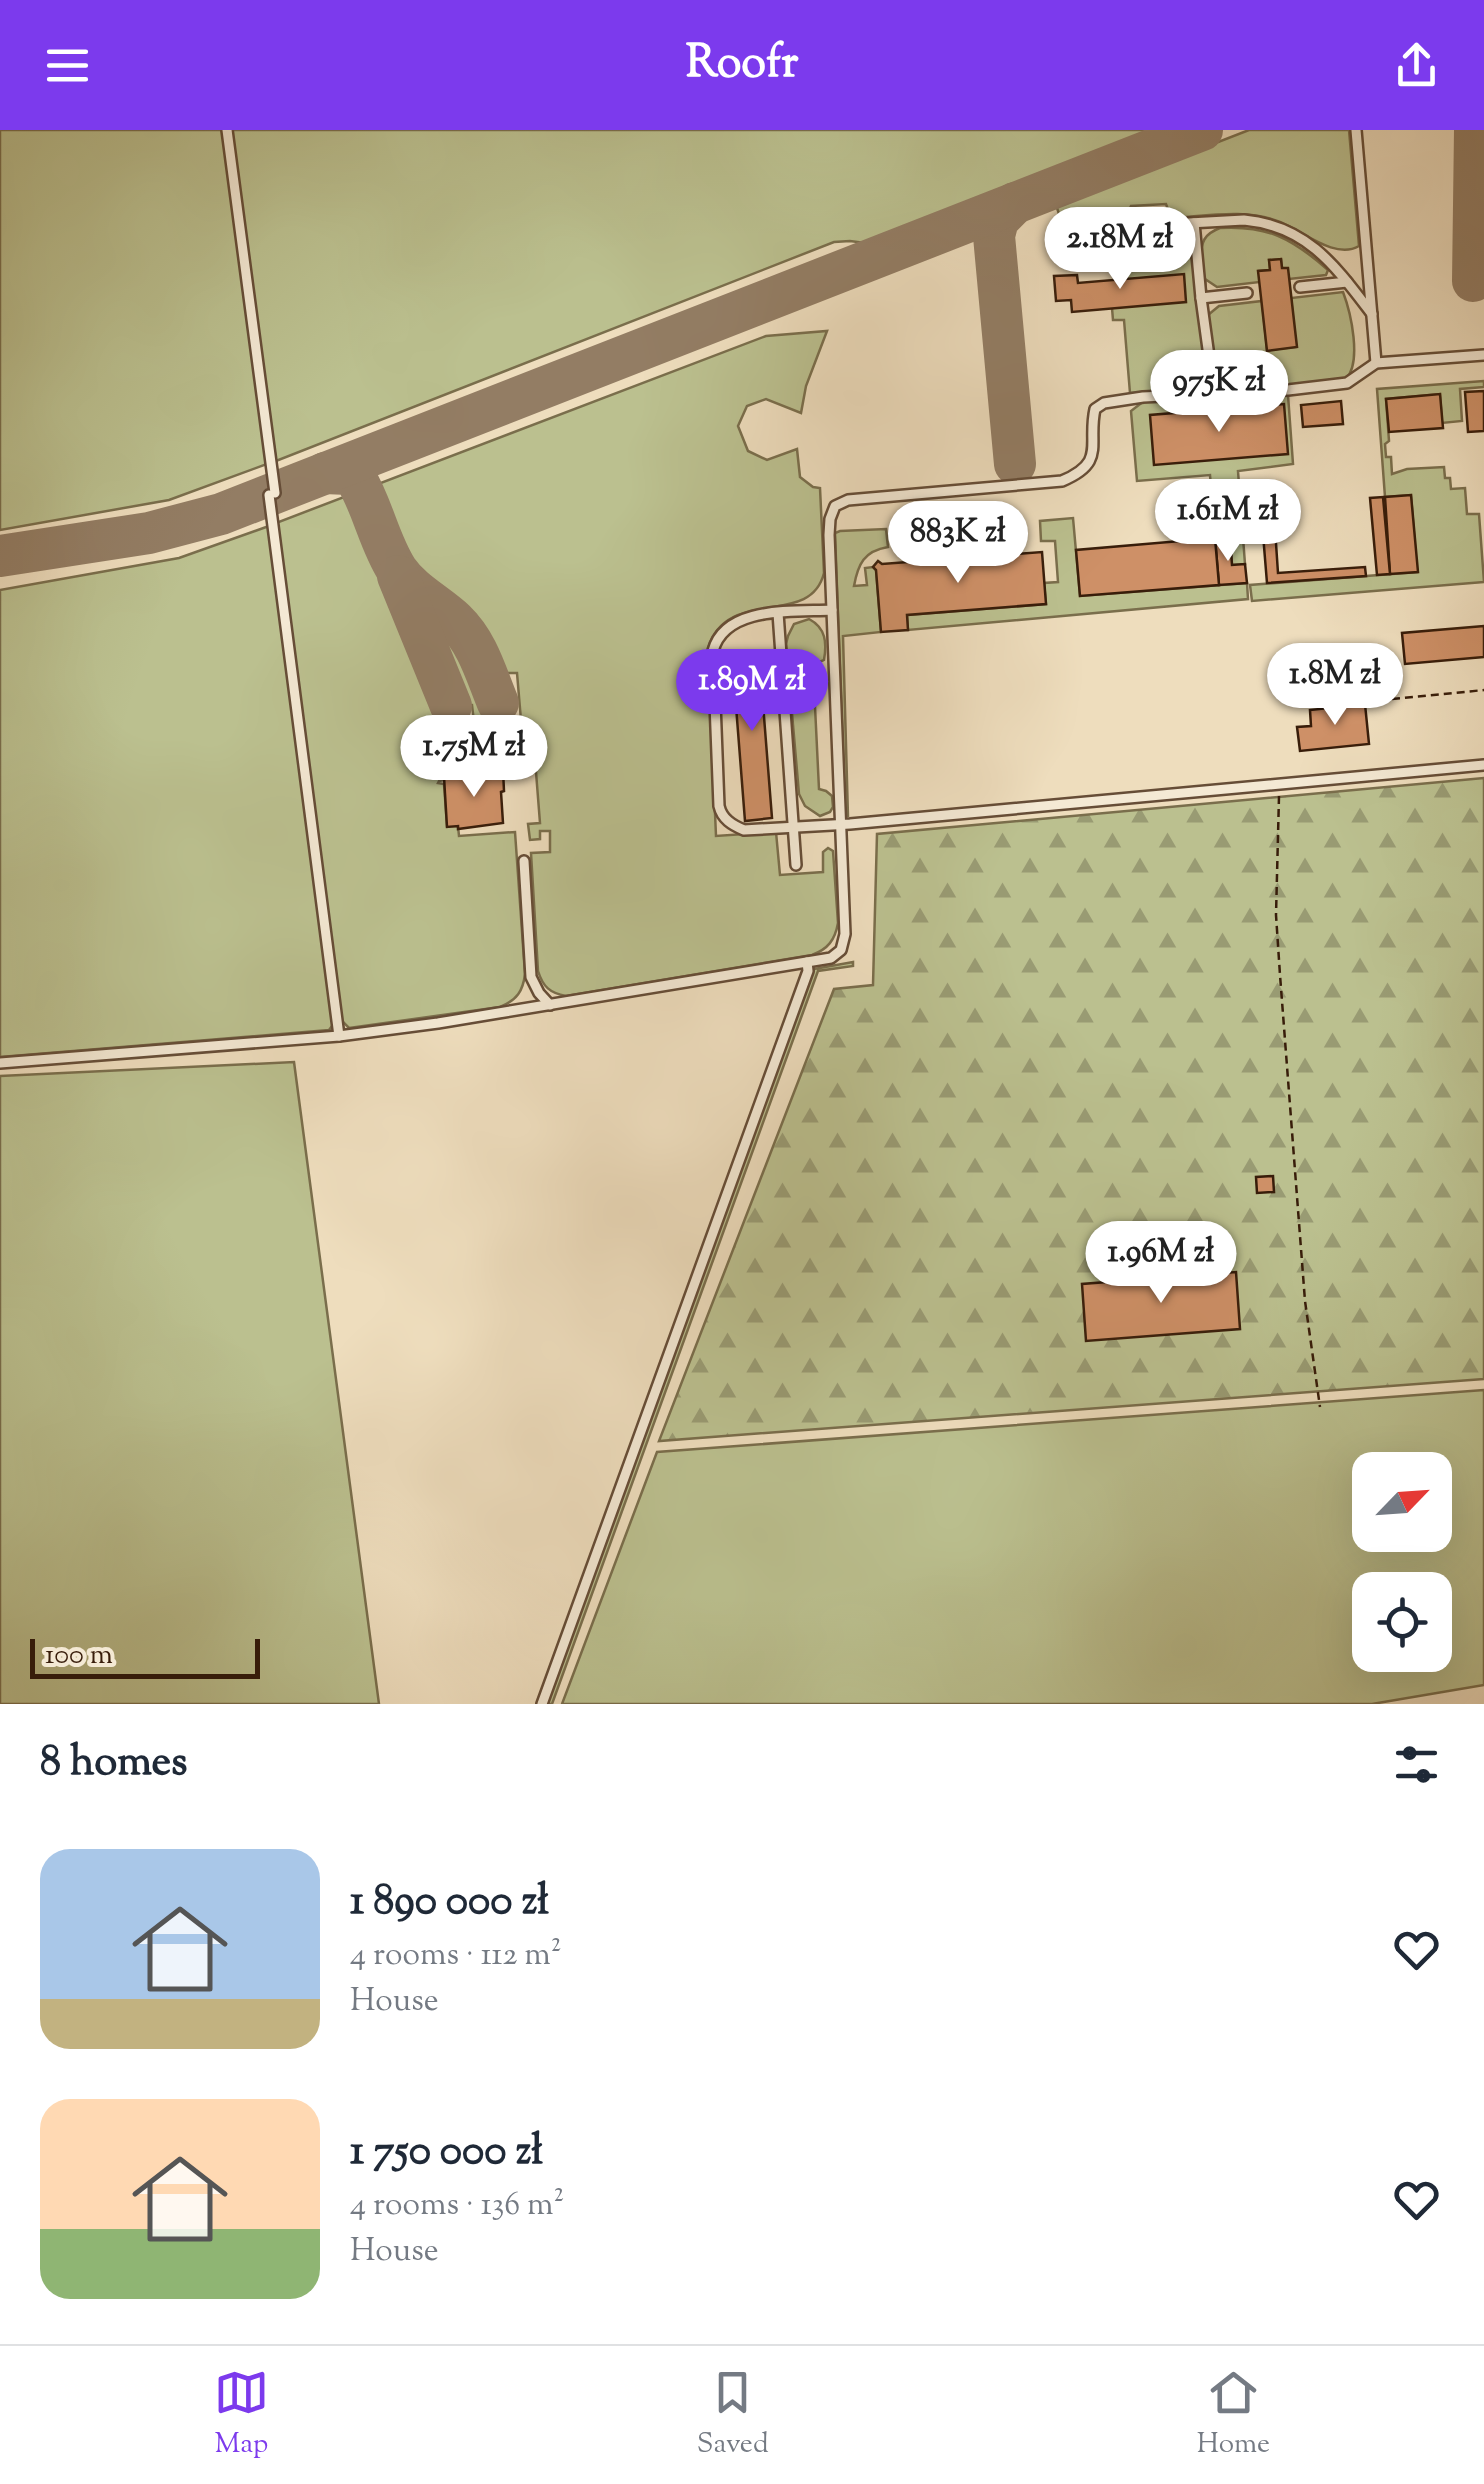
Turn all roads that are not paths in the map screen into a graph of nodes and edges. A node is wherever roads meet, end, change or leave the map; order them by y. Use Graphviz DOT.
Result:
graph roads {
  1 [pos="227,130"];
  2 [pos="1356,130"];
  3 [pos="1194,223"];
  4 [pos="1062,230"];
  5 [pos="1348,282"];
  6 [pos="1300,287"];
  7 [pos="1247,293"];
  8 [pos="1201,298"];
  9 [pos="1372,314"];
  10 [pos="1484,355"];
  11 [pos="1376,363"];
  12 [pos="1214,393"];
  13 [pos="832,610"];
  14 [pos="778,614"];
  15 [pos="1484,765"];
  16 [pos="841,824"];
  17 [pos="794,827"];
  18 [pos="524,861"];
  19 [pos="796,865"];
  20 [pos="807,962"];
  21 [pos="531,977"];
  22 [pos="550,1005"];
  23 [pos="520,1010"];
  24 [pos="339,1036"];
  25 [pos="0,1063"];
  26 [pos="542,1704"];
  1 -- 24 [label="lane"];
  2 -- 9 [label="lane"];
  3 -- 4 [label="lane"];
  3 -- 5 [label="lane"];
  3 -- 8 [label="lane"];
  5 -- 6 [label="lane"];
  5 -- 9 [label="lane"];
  7 -- 8 [label="lane"];
  8 -- 12 [label="lane"];
  9 -- 11 [label="lane"];
  10 -- 11 [label="lane"];
  11 -- 12 [label="lane"];
  12 -- 13 [label="lane"];
  13 -- 14 [label="lane"];
  13 -- 16 [label="lane"];
  14 -- 17 [label="lane"];
  14 -- 17 [label="lane"];
  15 -- 16 [label="lane"];
  16 -- 17 [label="lane"];
  16 -- 20 [label="lane"];
  17 -- 19 [label="lane"];
  18 -- 21 [label="lane"];
  20 -- 22 [label="lane"];
  20 -- 26 [label="lane"];
  21 -- 22 [label="lane"];
  21 -- 23 [label="lane"];
  22 -- 23 [label="lane"];
  23 -- 24 [label="lane"];
  24 -- 25 [label="lane"];
}
